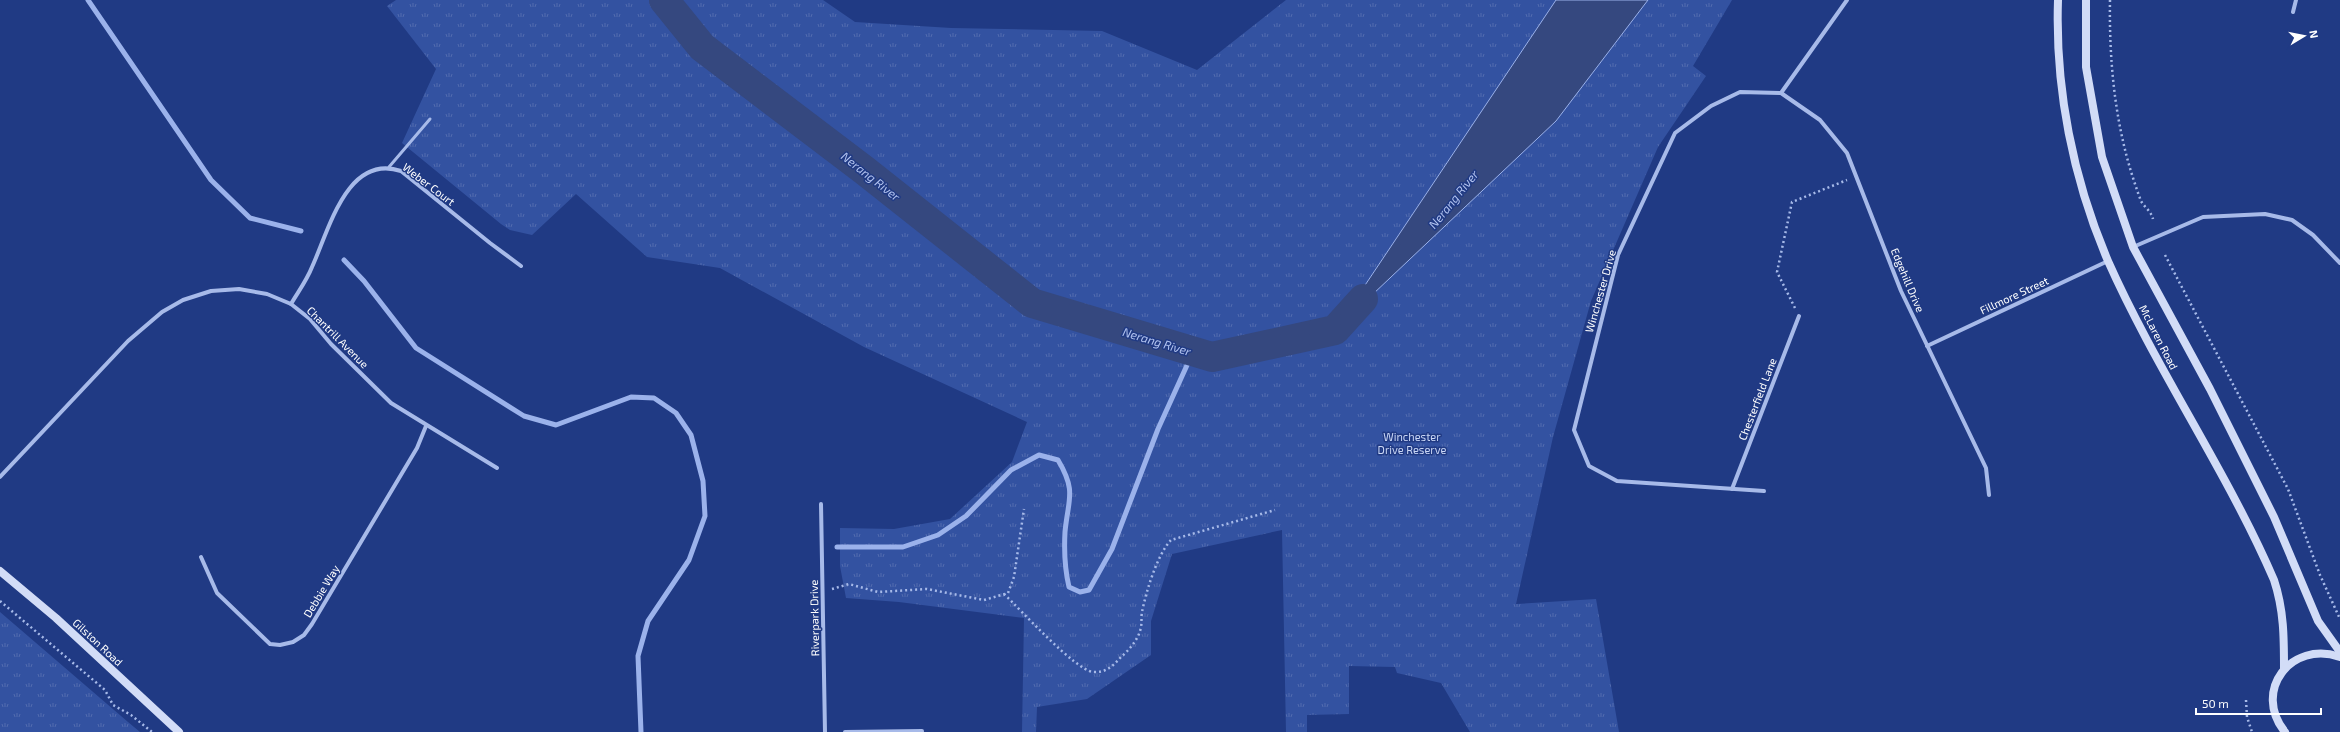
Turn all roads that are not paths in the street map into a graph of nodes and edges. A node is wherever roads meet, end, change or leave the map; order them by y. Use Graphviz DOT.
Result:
graph roads {
  1 [pos="1847,0"];
  2 [pos="2058,0"];
  3 [pos="2086,0"];
  4 [pos="2296,0"];
  5 [pos="2293,12"];
  6 [pos="1781,93"];
  7 [pos="430,119"];
  8 [pos="389,167"];
  9 [pos="2133,247"];
  10 [pos="2108,261"];
  11 [pos="2340,263"];
  12 [pos="521,266"];
  13 [pos="291,304"];
  14 [pos="1799,316"];
  15 [pos="1927,346"];
  16 [pos="426,426"];
  17 [pos="497,468"];
  18 [pos="0,477"];
  19 [pos="1732,489"];
  20 [pos="1764,491"];
  21 [pos="1989,495"];
  22 [pos="821,504"];
  23 [pos="200,557"];
  24 [pos="0,571"];
  25 [pos="2340,652"];
  26 [pos="2340,657"];
  27 [pos="2284,669"];
  28 [pos="922,731"];
  29 [pos="179,732"];
  30 [pos="825,732"];
  31 [pos="845,732"];
  32 [pos="2286,732"];
  1 -- 6 [label="street"];
  2 -- 10 [label="main road, McLaren Road"];
  3 -- 9 [label="main road, McLaren Road"];
  4 -- 5 [label="street"];
  6 -- 15 [label="street, Edgehill Drive"];
  6 -- 19 [label="street, Winchester Drive"];
  7 -- 8 [label="lane"];
  8 -- 12 [label="street, Weber Court"];
  8 -- 13 [label="street, Weber Court"];
  9 -- 11 [label="street"];
  9 -- 25 [label="main road, McLaren Road"];
  10 -- 15 [label="street, Fillmore Street"];
  10 -- 27 [label="main road, McLaren Road"];
  13 -- 16 [label="street, Chantrill Avenue"];
  13 -- 18 [label="street, Chantrill Avenue"];
  14 -- 19 [label="street, Chesterfield Lane"];
  15 -- 21 [label="street, Edgehill Drive"];
  16 -- 17 [label="street, Chantrill Avenue"];
  16 -- 23 [label="street, Debbie Way"];
  19 -- 20 [label="street, Winchester Drive"];
  22 -- 30 [label="street, Riverpark Drive"];
  24 -- 29 [label="main road, Gilston Road"];
  26 -- 27 [label="main road"];
  27 -- 32 [label="main road"];
  28 -- 31 [label="street"];
}
